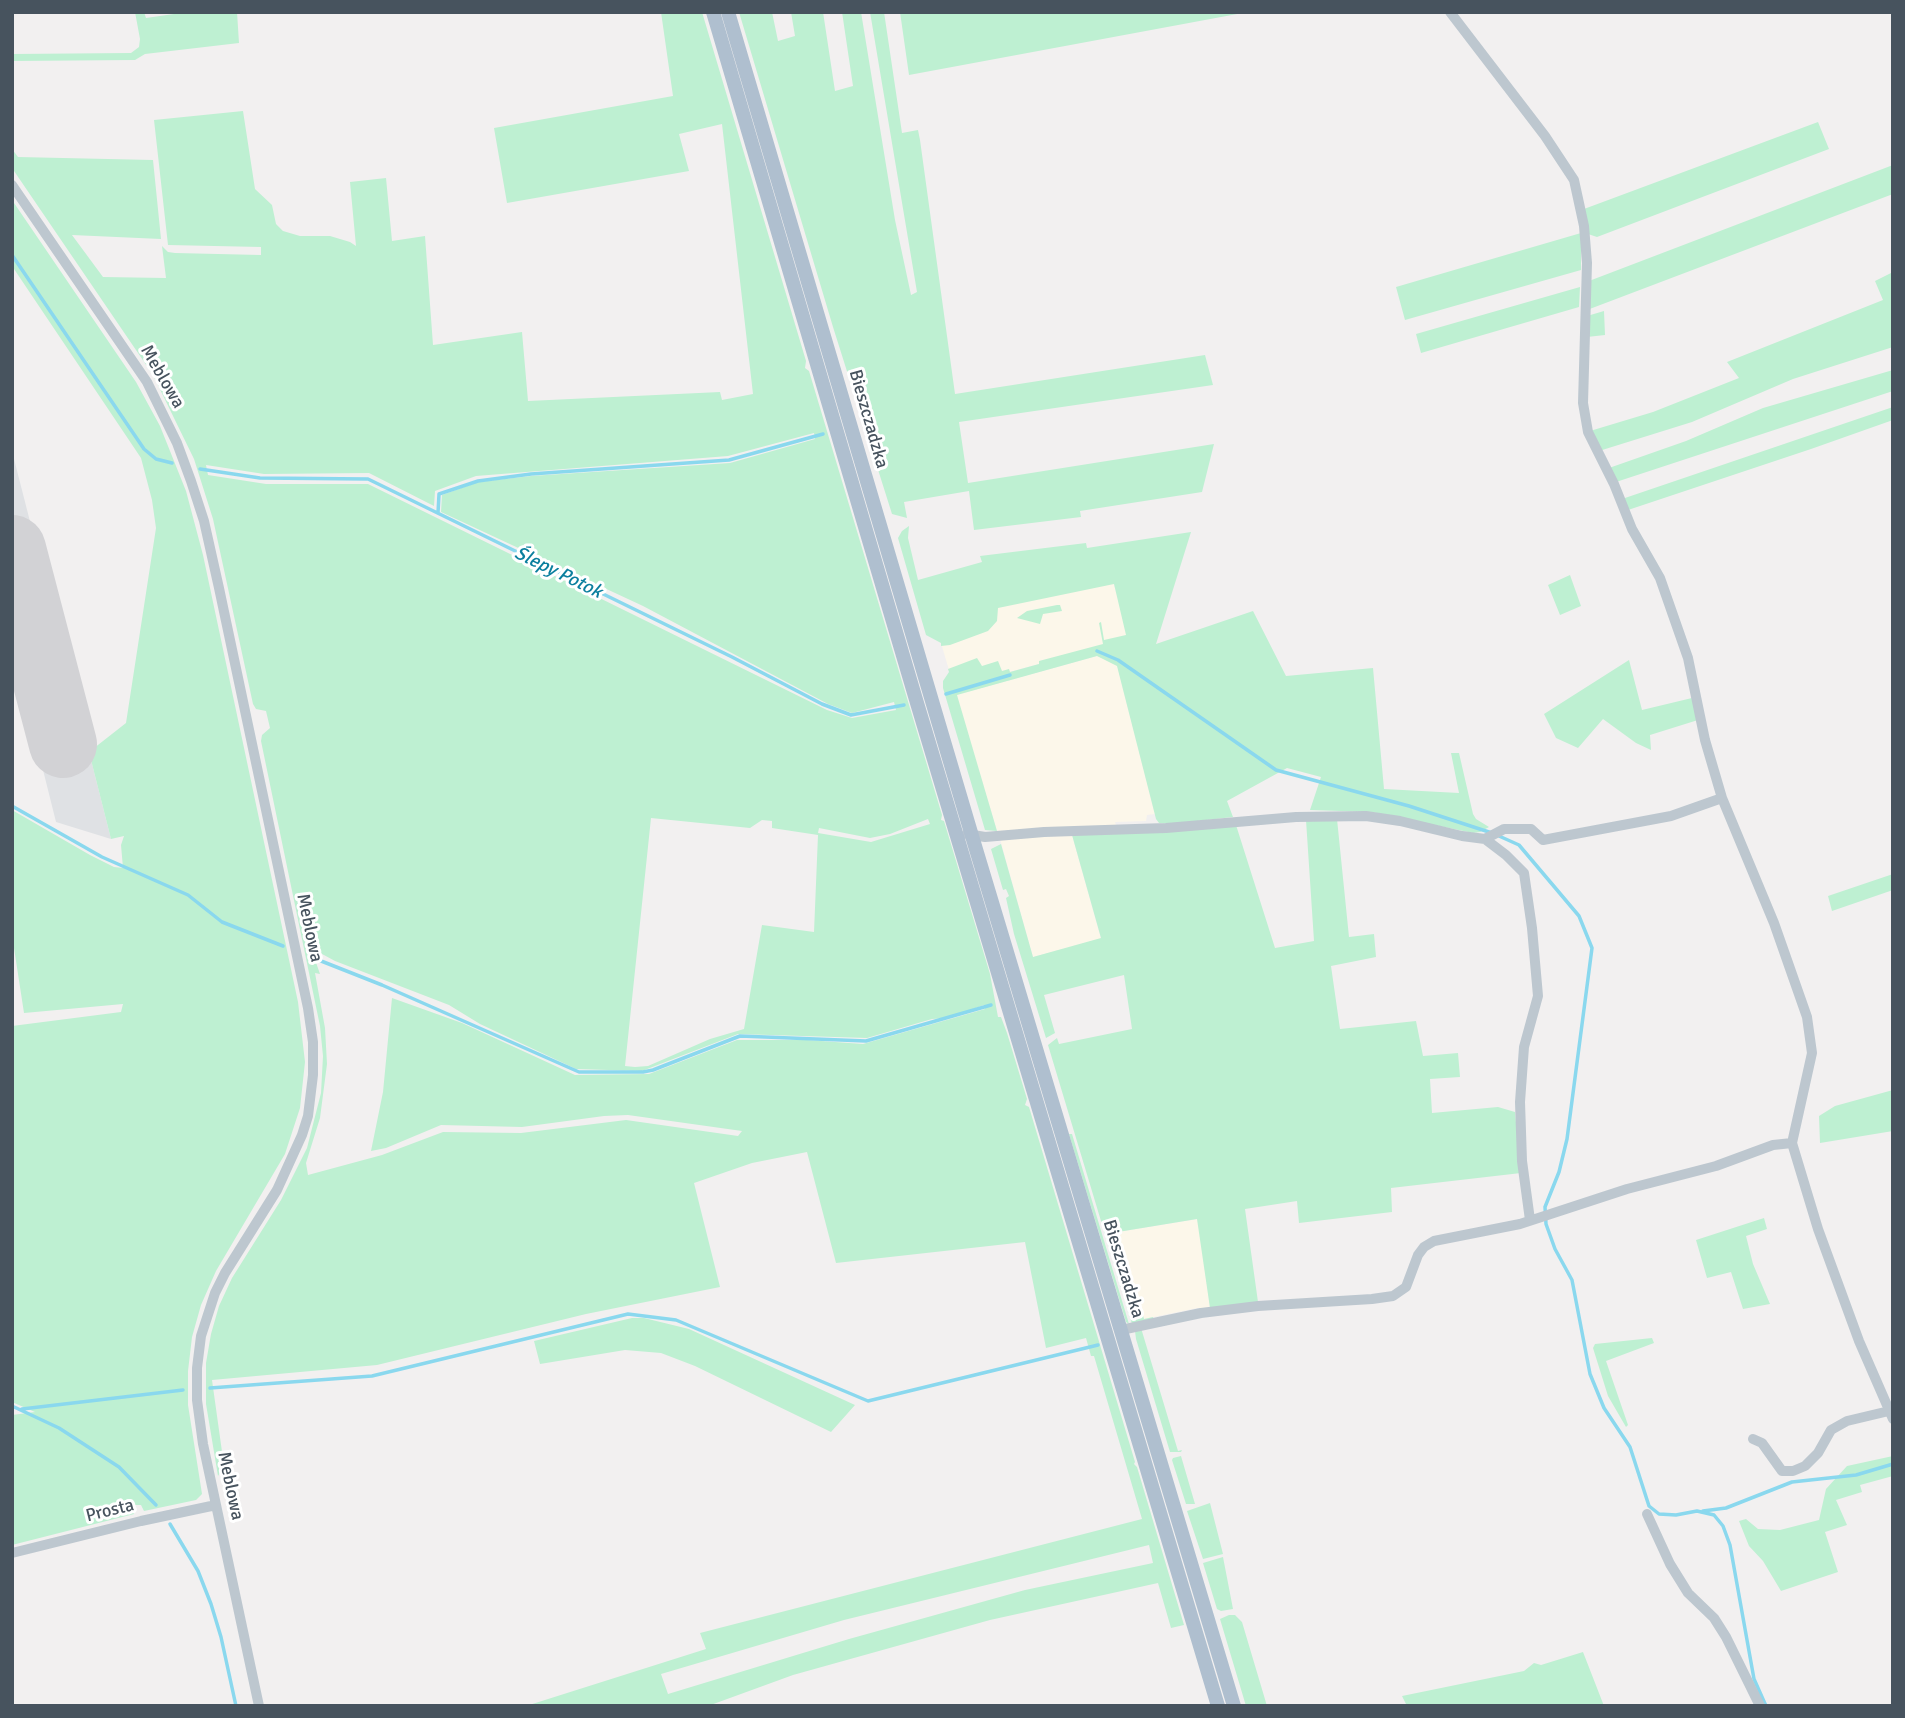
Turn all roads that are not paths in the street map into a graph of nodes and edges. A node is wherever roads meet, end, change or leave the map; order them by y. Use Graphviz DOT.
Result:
graph roads {
  1 [pos="713,12"];
  2 [pos="728,12"];
  3 [pos="1450,12"];
  4 [pos="12,184"];
  5 [pos="1722,797"];
  6 [pos="952,816"];
  7 [pos="1486,838"];
  8 [pos="977,839"];
  9 [pos="968,870"];
  10 [pos="1793,1143"];
  11 [pos="1535,1219"];
  12 [pos="1121,1330"];
  13 [pos="1891,1415"];
  14 [pos="1753,1440"];
  15 [pos="216,1505"];
  16 [pos="1647,1514"];
  17 [pos="12,1553"];
  18 [pos="260,1706"];
  19 [pos="1218,1706"];
  20 [pos="1234,1706"];
  21 [pos="1760,1706"];
  1 -- 6 [label="main road, Bieszczadzka"];
  2 -- 8 [label="main road, Bieszczadzka"];
  3 -- 5 [label="street"];
  4 -- 15 [label="street, Meblowa"];
  5 -- 7 [label="street"];
  5 -- 10 [label="street"];
  6 -- 8 [label="street, Bieszczadzka"];
  6 -- 9 [label="main road, Bieszczadzka"];
  7 -- 8 [label="street"];
  7 -- 11 [label="street"];
  8 -- 9 [label="street, Bieszczadzka"];
  8 -- 12 [label="main road, Bieszczadzka"];
  9 -- 19 [label="main road, Bieszczadzka"];
  10 -- 11 [label="street"];
  10 -- 13 [label="street"];
  11 -- 12 [label="street"];
  12 -- 20 [label="main road, Bieszczadzka"];
  13 -- 14 [label="street"];
  15 -- 17 [label="street, Prosta"];
  15 -- 18 [label="street, Meblowa"];
  16 -- 21 [label="street"];
}
